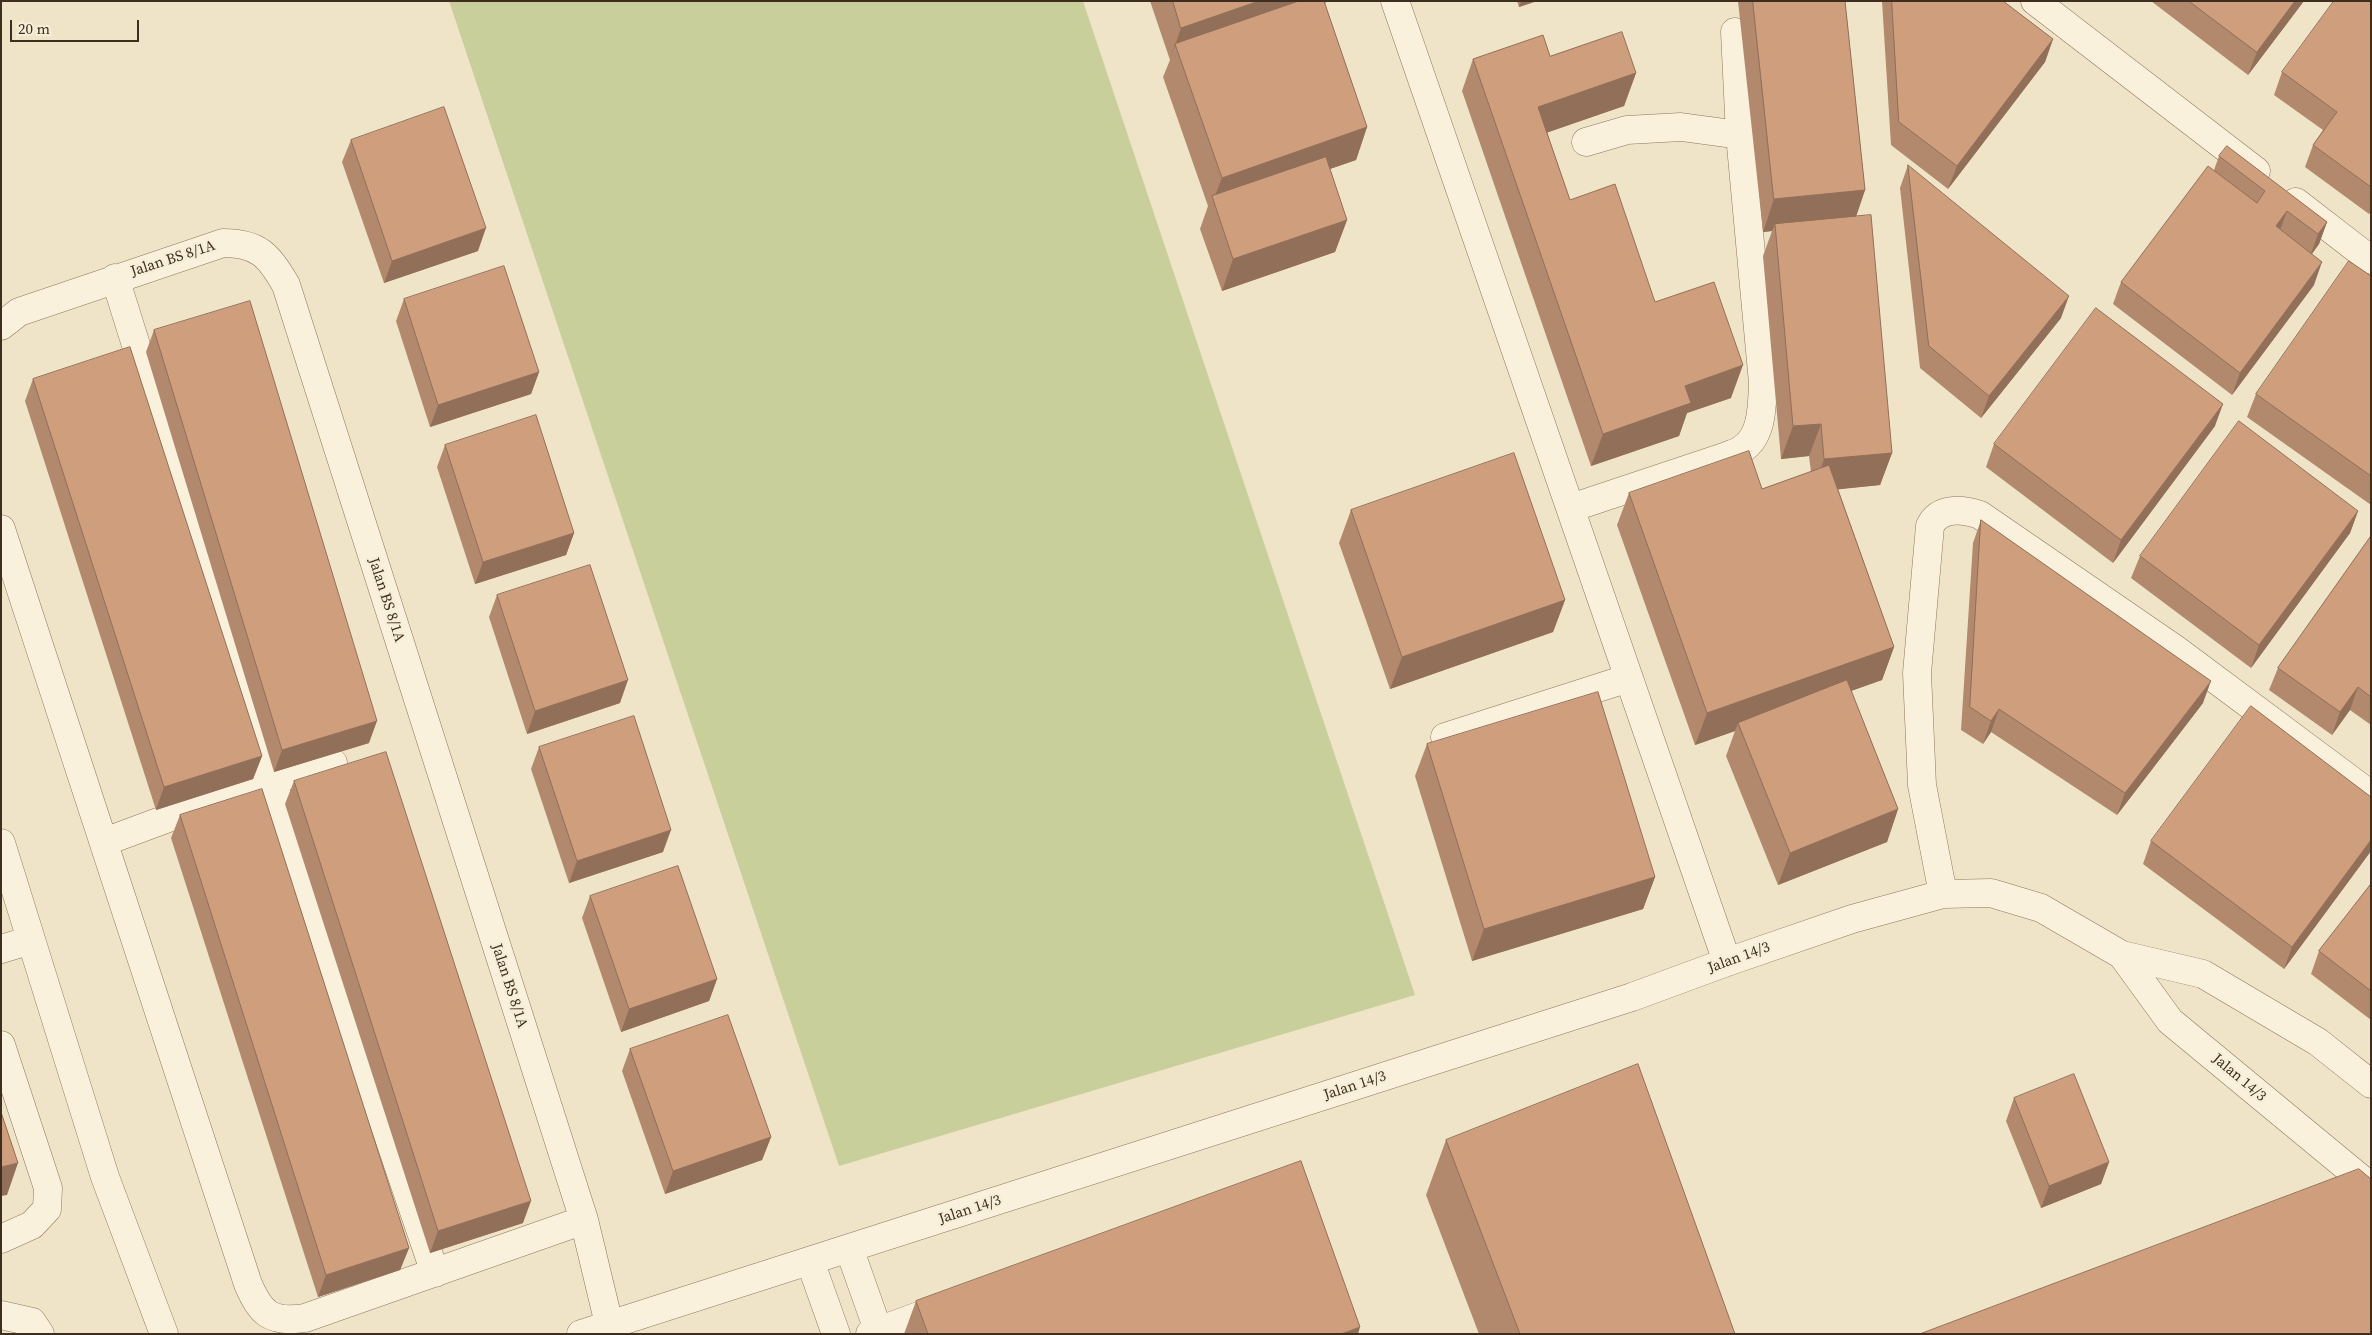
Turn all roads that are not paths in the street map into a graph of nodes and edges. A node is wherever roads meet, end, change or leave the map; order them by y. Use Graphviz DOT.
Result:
graph roads {
  1 [pos="1395,1"];
  2 [pos="2035,1"];
  3 [pos="1735,32"];
  4 [pos="1740,135"];
  5 [pos="1586,142"];
  6 [pos="2371,260"];
  7 [pos="115,278"];
  8 [pos="1,326"];
  9 [pos="1571,508"];
  10 [pos="1,529"];
  11 [pos="1629,678"];
  12 [pos="1445,737"];
  13 [pos="334,763"];
  14 [pos="271,780"];
  15 [pos="2371,795"];
  16 [pos="104,842"];
  17 [pos="1,844"];
  18 [pos="1943,894"];
  19 [pos="32,940"];
  20 [pos="1,949"];
  21 [pos="2122,956"];
  22 [pos="1727,962"];
  23 [pos="1,1045"];
  24 [pos="2371,1084"];
  25 [pos="2371,1187"];
  26 [pos="584,1220"];
  27 [pos="1,1239"];
  28 [pos="849,1248"];
  29 [pos="810,1261"];
  30 [pos="435,1273"];
  31 [pos="963,1300"];
  32 [pos="1,1315"];
  33 [pos="609,1324"];
  34 [pos="874,1332"];
  35 [pos="40,1334"];
  36 [pos="164,1334"];
  37 [pos="581,1334"];
  38 [pos="836,1334"];
  1 -- 9 [label="street"];
  2 -- 6 [label="street"];
  3 -- 4 [label="street"];
  4 -- 5 [label="street"];
  4 -- 9 [label="street"];
  7 -- 8 [label="street, Jalan BS 8/1A"];
  7 -- 14 [label="street"];
  7 -- 26 [label="street, Jalan BS 8/1A"];
  9 -- 11 [label="street"];
  10 -- 16 [label="street"];
  11 -- 12 [label="street"];
  11 -- 22 [label="street"];
  13 -- 14 [label="street"];
  14 -- 16 [label="street"];
  14 -- 30 [label="street"];
  15 -- 18 [label="street"];
  16 -- 30 [label="street"];
  17 -- 19 [label="street"];
  18 -- 21 [label="street, Jalan 14/3"];
  18 -- 22 [label="street, Jalan 14/3"];
  19 -- 20 [label="street"];
  19 -- 36 [label="street"];
  21 -- 24 [label="street, Jalan 14/3"];
  21 -- 25 [label="street, Jalan 14/3"];
  22 -- 28 [label="street, Jalan 14/3"];
  23 -- 27 [label="street"];
  26 -- 30 [label="street"];
  26 -- 33 [label="street, Jalan BS 8/1A"];
  28 -- 29 [label="street, Jalan 14/3"];
  28 -- 34 [label="street"];
  29 -- 33 [label="street, Jalan 14/3"];
  29 -- 38 [label="street"];
  31 -- 34 [label="street"];
  32 -- 35 [label="street"];
  33 -- 37 [label="street, Jalan 14/3"];
}
